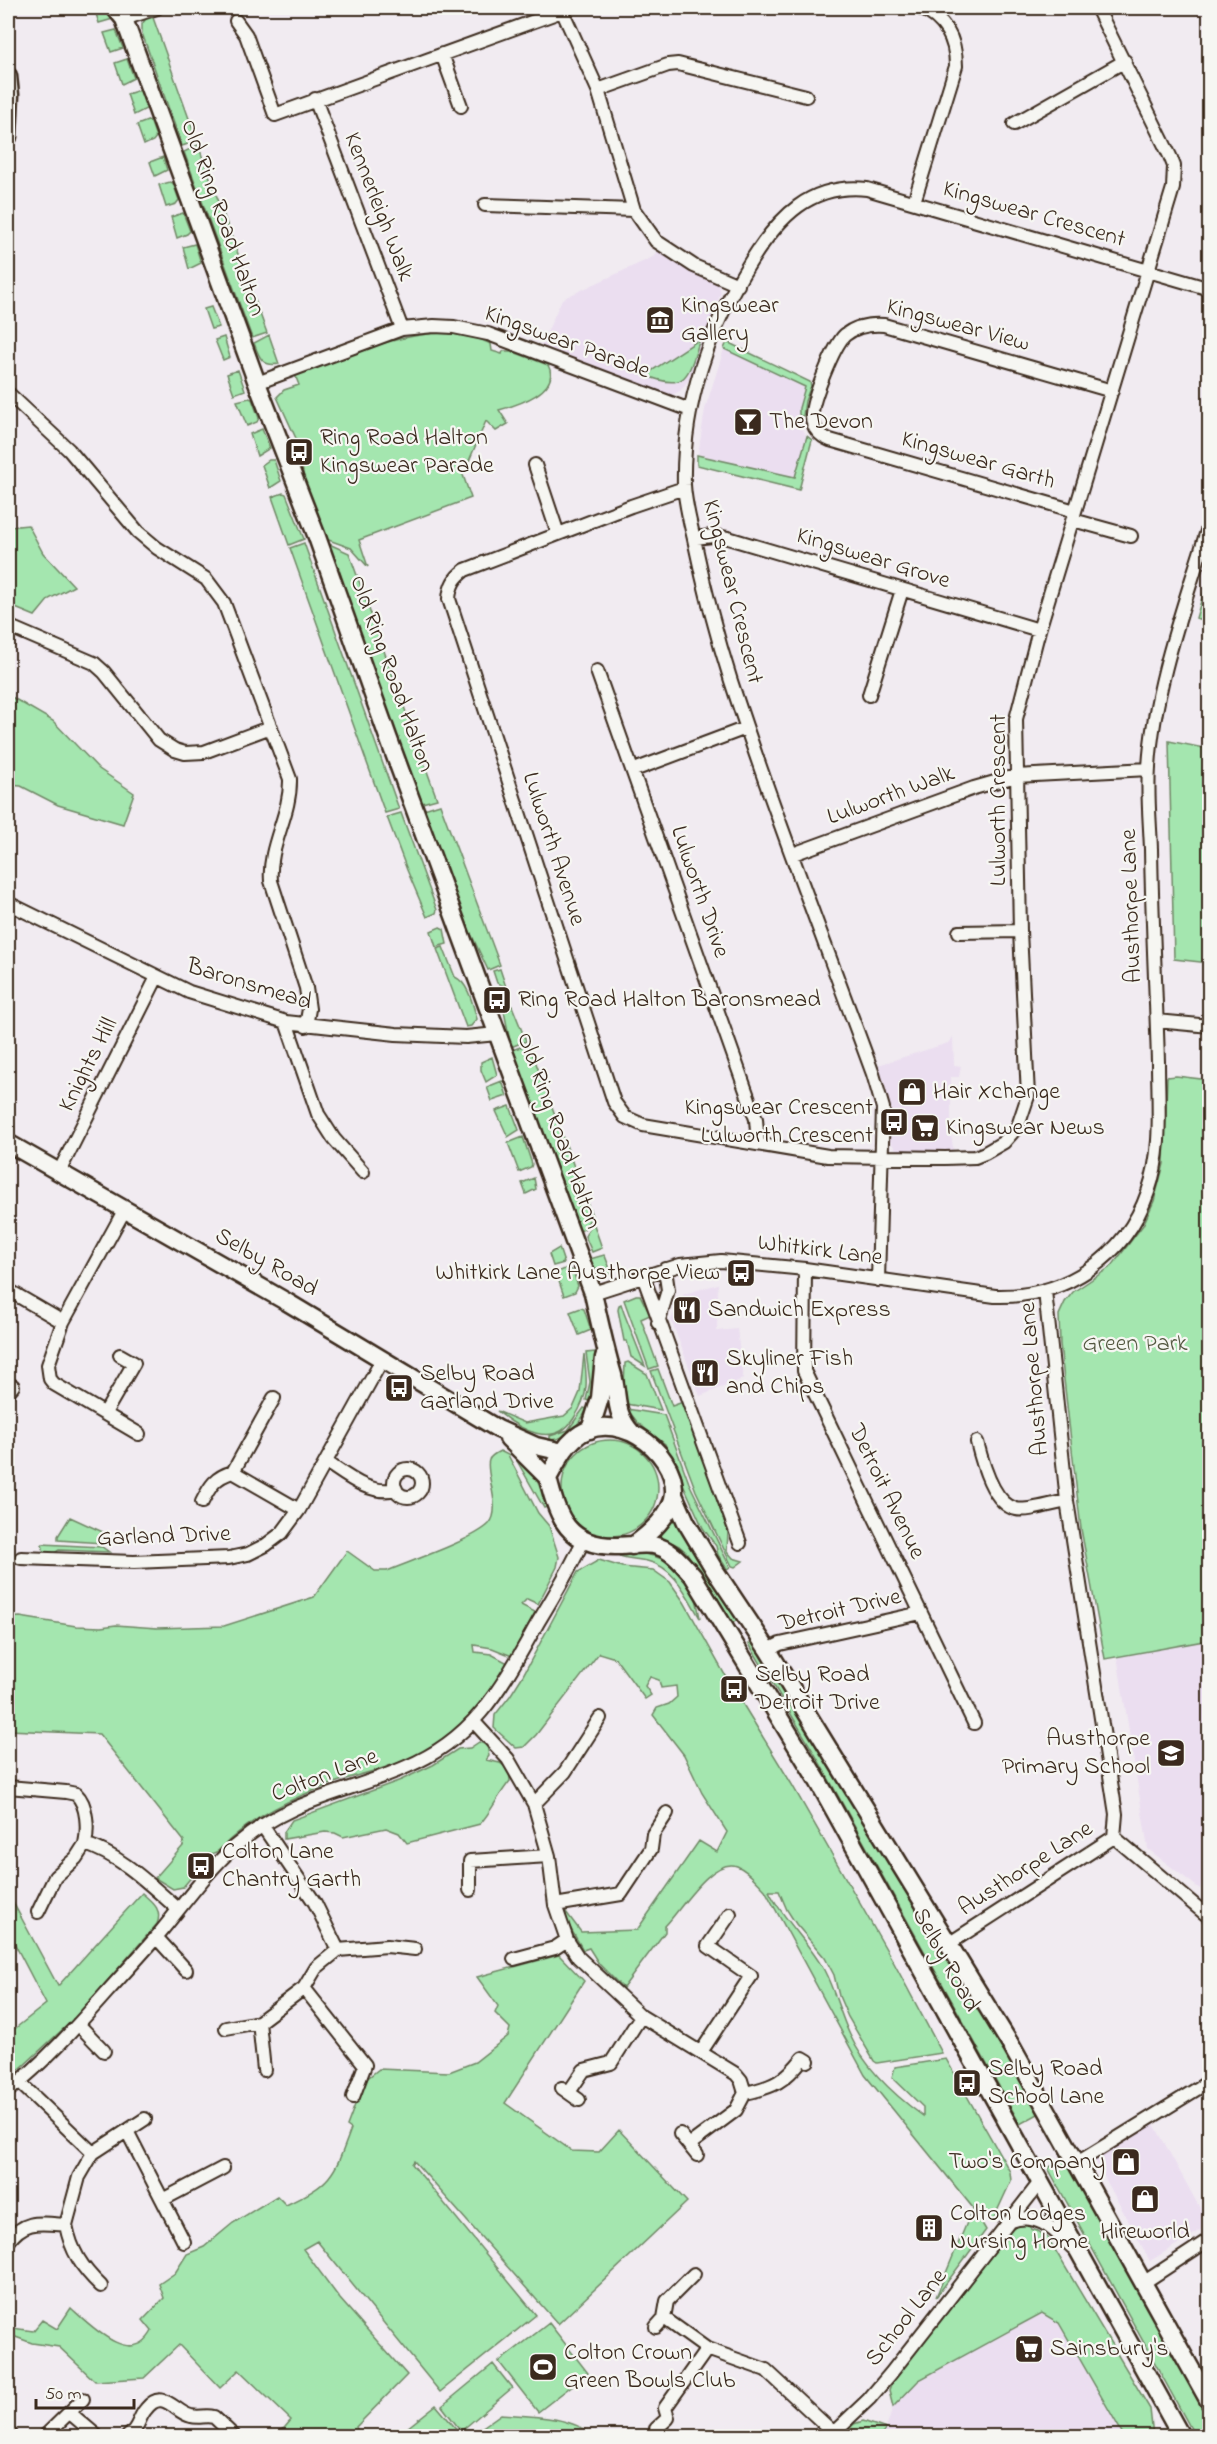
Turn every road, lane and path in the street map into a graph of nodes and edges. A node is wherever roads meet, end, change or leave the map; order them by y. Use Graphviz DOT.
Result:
graph roads {
  1 [pos="157,8"];
  2 [pos="920,8"];
  3 [pos="1097,8"];
  4 [pos="562,9"];
  5 [pos="122,11"];
  6 [pos="236,21"];
  7 [pos="442,54"];
  8 [pos="1125,61"];
  9 [pos="8,76"];
  10 [pos="598,90"];
  11 [pos="806,96"];
  12 [pos="315,99"];
  13 [pos="461,106"];
  14 [pos="1014,124"];
  15 [pos="8,137"];
  16 [pos="915,202"];
  17 [pos="485,205"];
  18 [pos="634,210"];
  19 [pos="1149,271"];
  20 [pos="738,285"];
  21 [pos="1209,289"];
  22 [pos="402,329"];
  23 [pos="822,382"];
  24 [pos="257,383"];
  25 [pos="1112,391"];
  26 [pos="8,393"];
  27 [pos="690,410"];
  28 [pos="535,465"];
  29 [pos="684,488"];
  30 [pos="1074,516"];
  31 [pos="1209,521"];
  32 [pos="558,534"];
  33 [pos="1131,536"];
  34 [pos="694,538"];
  35 [pos="902,590"];
  36 [pos="8,626"];
  37 [pos="1039,630"];
  38 [pos="597,671"];
  39 [pos="869,695"];
  40 [pos="272,727"];
  41 [pos="746,728"];
  42 [pos="1149,768"];
  43 [pos="634,770"];
  44 [pos="1017,776"];
  45 [pos="793,854"];
  46 [pos="8,903"];
  47 [pos="959,932"];
  48 [pos="1020,932"];
  49 [pos="157,977"];
  50 [pos="1157,1021"];
  51 [pos="286,1022"];
  52 [pos="306,1026"];
  53 [pos="1209,1026"];
  54 [pos="497,1034"];
  55 [pos="8,1143"];
  56 [pos="758,1144"];
  57 [pos="882,1157"];
  58 [pos="59,1172"];
  59 [pos="363,1172"];
  60 [pos="125,1209"];
  61 [pos="665,1269"];
  62 [pos="805,1269"];
  63 [pos="643,1276"];
  64 [pos="878,1280"];
  65 [pos="1045,1291"];
  66 [pos="8,1293"];
  67 [pos="593,1293"];
  68 [pos="63,1322"];
  69 [pos="658,1323"];
  70 [pos="605,1348"];
  71 [pos="120,1355"];
  72 [pos="382,1360"];
  73 [pos="274,1398"];
  74 [pos="105,1413"];
  75 [pos="498,1430"];
  76 [pos="590,1430"];
  77 [pos="631,1431"];
  78 [pos="139,1434"];
  79 [pos="977,1442"];
  80 [pos="562,1452"];
  81 [pos="326,1462"];
  82 [pos="233,1472"];
  83 [pos="548,1478"];
  84 [pos="396,1489"];
  85 [pos="674,1495"];
  86 [pos="1067,1501"];
  87 [pos="202,1502"];
  88 [pos="299,1510"];
  89 [pos="583,1541"];
  90 [pos="740,1543"];
  91 [pos="632,1546"];
  92 [pos="21,1558"];
  93 [pos="921,1613"];
  94 [pos="768,1650"];
  95 [pos="600,1718"];
  96 [pos="474,1722"];
  97 [pos="974,1723"];
  98 [pos="8,1787"];
  99 [pos="534,1804"];
  100 [pos="667,1813"];
  101 [pos="262,1825"];
  102 [pos="1114,1837"];
  103 [pos="85,1844"];
  104 [pos="549,1856"];
  105 [pos="470,1890"];
  106 [pos="555,1905"];
  107 [pos="178,1909"];
  108 [pos="38,1912"];
  109 [pos="730,1914"];
  110 [pos="1209,1918"];
  111 [pos="156,1937"];
  112 [pos="567,1940"];
  113 [pos="950,1943"];
  114 [pos="415,1949"];
  115 [pos="338,1950"];
  116 [pos="514,1959"];
  117 [pos="186,1970"];
  118 [pos="304,1988"];
  119 [pos="641,2016"];
  120 [pos="259,2022"];
  121 [pos="78,2024"];
  122 [pos="226,2028"];
  123 [pos="104,2051"];
  124 [pos="701,2052"];
  125 [pos="808,2061"];
  126 [pos="264,2070"];
  127 [pos="1209,2081"];
  128 [pos="19,2082"];
  129 [pos="8,2091"];
  130 [pos="570,2093"];
  131 [pos="745,2093"];
  132 [pos="353,2097"];
  133 [pos="146,2119"];
  134 [pos="127,2131"];
  135 [pos="680,2134"];
  136 [pos="93,2153"];
  137 [pos="1077,2163"];
  138 [pos="223,2168"];
  139 [pos="1041,2181"];
  140 [pos="164,2199"];
  141 [pos="1011,2220"];
  142 [pos="66,2225"];
  143 [pos="1209,2239"];
  144 [pos="8,2242"];
  145 [pos="184,2242"];
  146 [pos="1080,2255"];
  147 [pos="694,2274"];
  148 [pos="1143,2283"];
  149 [pos="101,2286"];
  150 [pos="707,2349"];
  151 [pos="1207,2392"];
  152 [pos="83,2399"];
  153 [pos="70,2413"];
  154 [pos="656,2429"];
  155 [pos="8,2432"];
  156 [pos="832,2435"];
  157 [pos="12,2436"];
  158 [pos="45,2436"];
  159 [pos="97,2436"];
  160 [pos="128,2436"];
  161 [pos="234,2436"];
  162 [pos="1181,2436"];
  1 -- 5 [label="street"];
  2 -- 16 [label="street"];
  3 -- 8 [label="street, Lulworth Crescent"];
  4 -- 7 [label="street"];
  4 -- 10 [label="street"];
  5 -- 24 [label="main road, Old Ring Road Halton"];
  6 -- 12 [label="street"];
  7 -- 12 [label="street"];
  7 -- 13 [label="street"];
  8 -- 14 [label="street"];
  8 -- 19 [label="street, Lulworth Crescent"];
  9 -- 15 [label="main road"];
  10 -- 11 [label="street"];
  10 -- 18 [label="street"];
  12 -- 22 [label="street, Kennerleigh Walk"];
  16 -- 19 [label="street, Kingswear Crescent"];
  16 -- 20 [label="street, Kingswear Crescent"];
  17 -- 18 [label="street"];
  18 -- 20 [label="street"];
  19 -- 21 [label="street, Kingswear Crescent"];
  19 -- 25 [label="street, Lulworth Crescent"];
  20 -- 27 [label="street, Kingswear Crescent"];
  22 -- 24 [label="street, Kingswear Parade"];
  22 -- 27 [label="street, Kingswear Parade"];
  23 -- 25 [label="street, Kingswear View"];
  23 -- 30 [label="street, Kingswear Garth"];
  24 -- 54 [label="main road, Old Ring Road Halton"];
  25 -- 30 [label="street, Lulworth Crescent"];
  26 -- 40 [label="street"];
  27 -- 29 [label="street, Kingswear Crescent"];
  28 -- 32 [label="street"];
  29 -- 32 [label="street, Lulworth Avenue"];
  29 -- 34 [label="street, Kingswear Crescent"];
  30 -- 33 [label="street, Kingswear Garth"];
  30 -- 37 [label="street, Lulworth Crescent"];
  31 -- 42 [label="street, Austhorpe Lane"];
  32 -- 56 [label="street, Lulworth Avenue"];
  34 -- 35 [label="street, Kingswear Grove"];
  34 -- 41 [label="street, Kingswear Crescent"];
  35 -- 37 [label="street, Kingswear Grove"];
  35 -- 39 [label="street"];
  36 -- 40 [label="street"];
  37 -- 44 [label="street, Lulworth Crescent"];
  38 -- 43 [label="street, Lulworth Drive"];
  40 -- 52 [label="street"];
  41 -- 43 [label="street"];
  41 -- 45 [label="street, Kingswear Crescent"];
  42 -- 44 [label="street, Lulworth Walk"];
  42 -- 50 [label="street, Austhorpe Lane"];
  43 -- 56 [label="street, Lulworth Drive"];
  44 -- 45 [label="street, Lulworth Walk"];
  44 -- 48 [label="street, Lulworth Crescent"];
  45 -- 57 [label="street, Kingswear Crescent"];
  46 -- 49 [label="street, Baronsmead"];
  47 -- 48 [label="street"];
  48 -- 57 [label="street, Lulworth Crescent"];
  49 -- 51 [label="street, Baronsmead"];
  49 -- 58 [label="street, Knights Hill"];
  50 -- 53 [label="street"];
  50 -- 65 [label="street, Austhorpe Lane"];
  51 -- 52 [label="street, Baronsmead"];
  51 -- 59 [label="street"];
  52 -- 54 [label="street, Baronsmead"];
  54 -- 67 [label="main road, Old Ring Road Halton"];
  55 -- 58 [label="main road, Selby Road"];
  56 -- 57 [label="street, Lulworth Avenue"];
  57 -- 64 [label="street, Kingswear Crescent"];
  58 -- 60 [label="main road, Selby Road"];
  60 -- 68 [label="street"];
  60 -- 72 [label="main road, Selby Road"];
  61 -- 62 [label="street, Whitkirk Lane"];
  61 -- 63 [label="street, Whitkirk Lane"];
  61 -- 69 [label="street"];
  62 -- 64 [label="street, Whitkirk Lane"];
  62 -- 93 [label="street, Detroit Avenue"];
  63 -- 67 [label="street, Whitkirk Lane"];
  63 -- 69 [label="street"];
  64 -- 65 [label="street, Whitkirk Lane"];
  65 -- 86 [label="street, Austhorpe Lane"];
  66 -- 68 [label="street"];
  67 -- 70 [label="main road, Old Ring Road Halton"];
  68 -- 74 [label="street"];
  69 -- 90 [label="street"];
  70 -- 76 [label="main road, Old Ring Road Halton"];
  70 -- 77 [label="main road, Old Ring Road Halton"];
  71 -- 74 [label="street"];
  72 -- 75 [label="main road, Selby Road"];
  72 -- 81 [label="street, Garland Drive"];
  73 -- 82 [label="street"];
  74 -- 78 [label="street"];
  75 -- 80 [label="main road, Selby Road"];
  75 -- 83 [label="main road, Selby Road"];
  76 -- 77 [label="main road"];
  76 -- 80 [label="main road"];
  77 -- 85 [label="main road"];
  79 -- 86 [label="street"];
  80 -- 83 [label="main road"];
  81 -- 84 [label="street"];
  81 -- 88 [label="street, Garland Drive"];
  82 -- 87 [label="street"];
  82 -- 88 [label="street"];
  83 -- 89 [label="main road"];
  85 -- 91 [label="main road"];
  85 -- 94 [label="main road, Selby Road"];
  86 -- 102 [label="street, Austhorpe Lane"];
  88 -- 92 [label="street, Garland Drive"];
  89 -- 91 [label="main road"];
  89 -- 96 [label="street, Colton Lane"];
  91 -- 139 [label="main road, Selby Road"];
  93 -- 94 [label="street, Detroit Drive"];
  93 -- 97 [label="street, Detroit Avenue"];
  94 -- 113 [label="main road, Selby Road"];
  95 -- 99 [label="street"];
  96 -- 99 [label="street"];
  96 -- 101 [label="street, Colton Lane"];
  98 -- 103 [label="street"];
  99 -- 104 [label="street"];
  100 -- 106 [label="street"];
  101 -- 107 [label="street, Colton Lane"];
  101 -- 115 [label="street"];
  102 -- 110 [label="street"];
  102 -- 113 [label="street, Austhorpe Lane"];
  103 -- 107 [label="street"];
  103 -- 108 [label="street"];
  104 -- 105 [label="street"];
  104 -- 106 [label="street"];
  106 -- 112 [label="street"];
  107 -- 111 [label="street, Colton Lane"];
  109 -- 124 [label="street"];
  111 -- 117 [label="street"];
  111 -- 121 [label="street, Colton Lane"];
  112 -- 116 [label="street"];
  112 -- 119 [label="street"];
  113 -- 137 [label="main road, Selby Road"];
  114 -- 115 [label="street"];
  115 -- 118 [label="street"];
  118 -- 120 [label="street"];
  118 -- 132 [label="street"];
  119 -- 124 [label="street"];
  119 -- 130 [label="street"];
  120 -- 122 [label="street"];
  120 -- 126 [label="street"];
  121 -- 123 [label="street"];
  121 -- 128 [label="street, Colton Lane"];
  124 -- 131 [label="street"];
  125 -- 131 [label="street"];
  127 -- 137 [label="street"];
  128 -- 129 [label="street, Colton Lane"];
  128 -- 136 [label="street"];
  131 -- 135 [label="street"];
  133 -- 134 [label="street"];
  134 -- 136 [label="street"];
  134 -- 140 [label="street"];
  136 -- 142 [label="street"];
  137 -- 148 [label="main road, Selby Road"];
  138 -- 140 [label="street"];
  139 -- 141 [label="street, School Lane"];
  139 -- 146 [label="main road, Selby Road"];
  140 -- 145 [label="street"];
  141 -- 146 [label="street"];
  141 -- 156 [label="street, School Lane"];
  142 -- 144 [label="street"];
  142 -- 149 [label="street"];
  143 -- 148 [label="street"];
  146 -- 162 [label="main road, Selby Road"];
  147 -- 150 [label="street"];
  148 -- 151 [label="main road, Selby Road"];
  150 -- 154 [label="street"];
  150 -- 156 [label="street"];
  152 -- 153 [label="street"];
  153 -- 158 [label="street"];
  153 -- 159 [label="street"];
  155 -- 157 [label="street"];
  160 -- 161 [label="street"];
}
